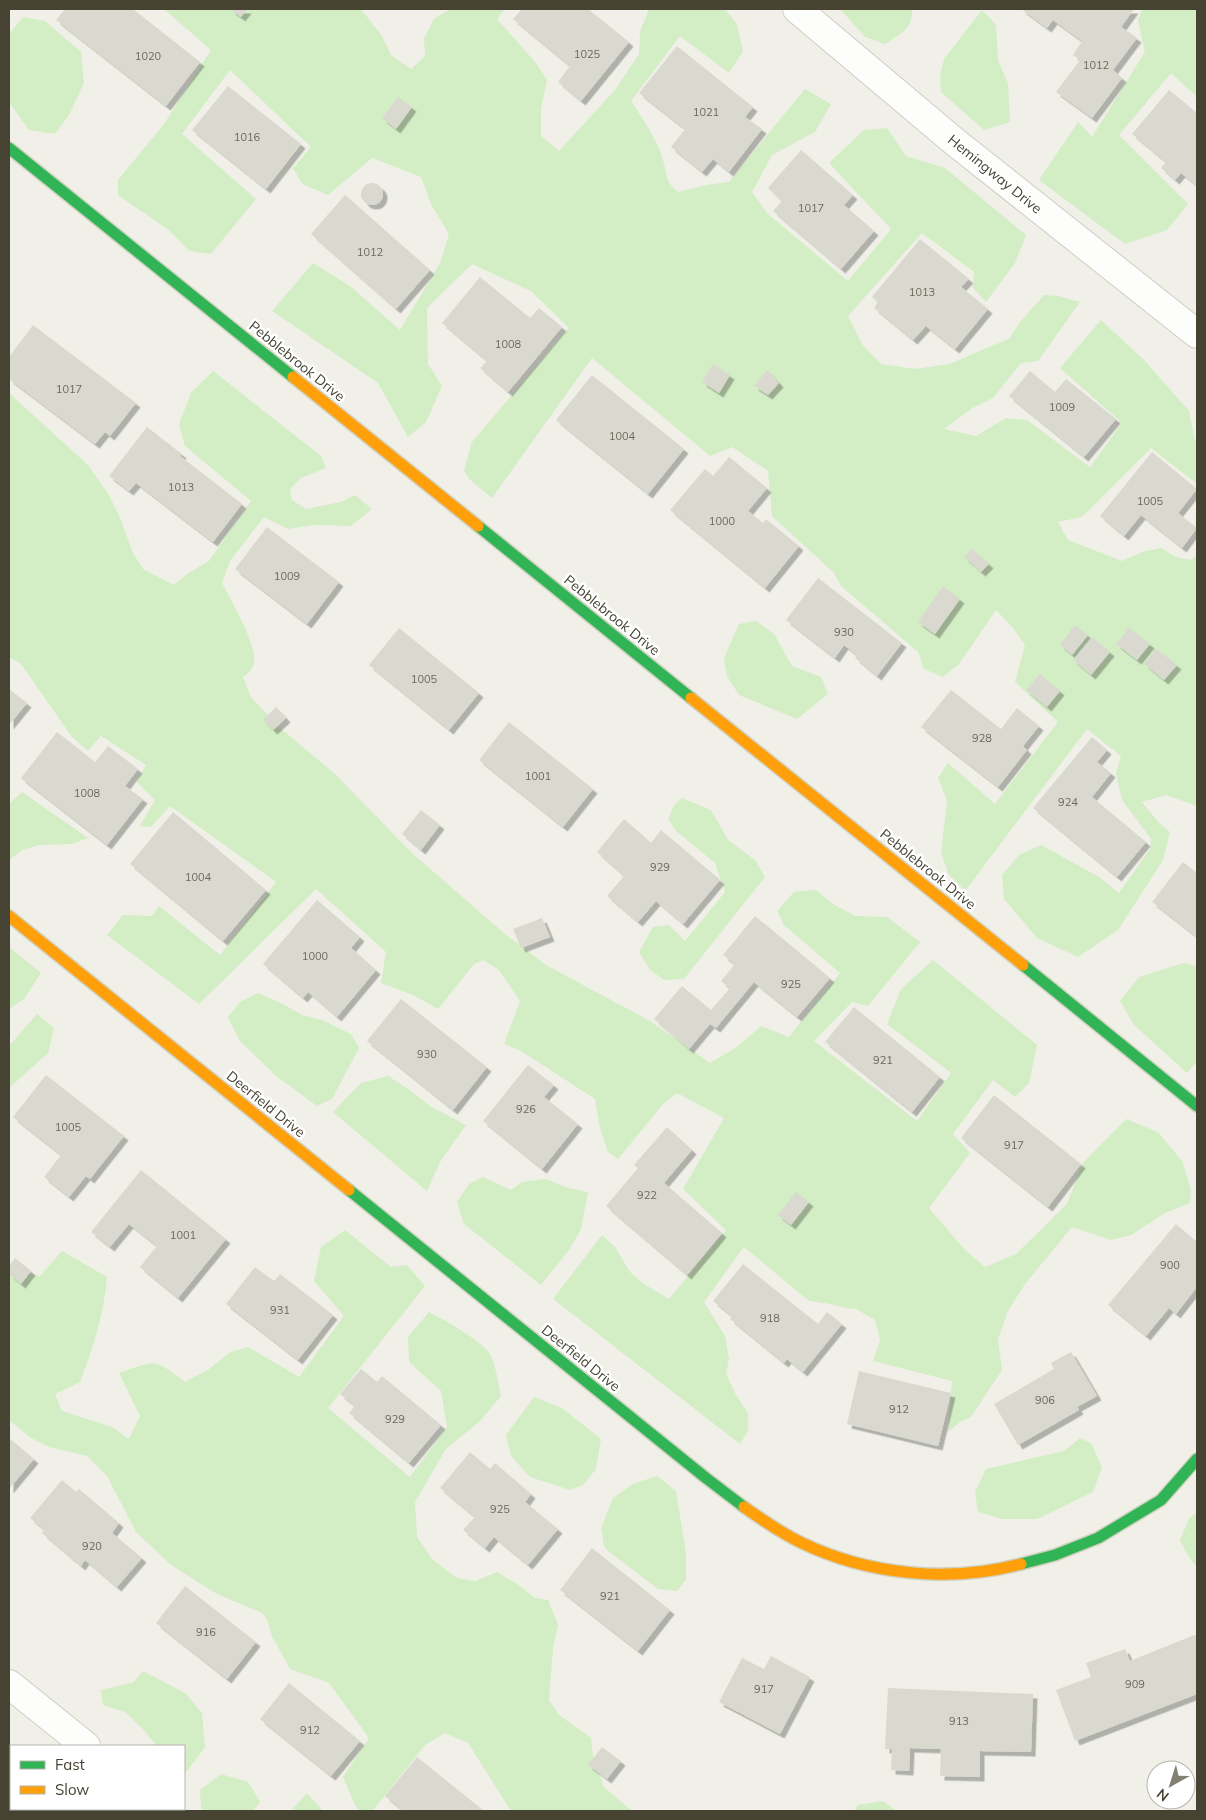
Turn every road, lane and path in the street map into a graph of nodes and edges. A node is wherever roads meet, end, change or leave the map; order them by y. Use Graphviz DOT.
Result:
graph roads {
  1 [pos="796,9"];
  2 [pos="9,148"];
  3 [pos="1197,334"];
  4 [pos="9,916"];
  5 [pos="1197,1106"];
  6 [pos="1197,1460"];
  7 [pos="9,1684"];
  8 [pos="85,1745"];
  1 -- 3 [label="street, Hemingway Drive"];
  2 -- 5 [label="street, Pebblebrook Drive"];
  4 -- 6 [label="street, Deerfield Drive"];
  7 -- 8 [label="street"];
}
